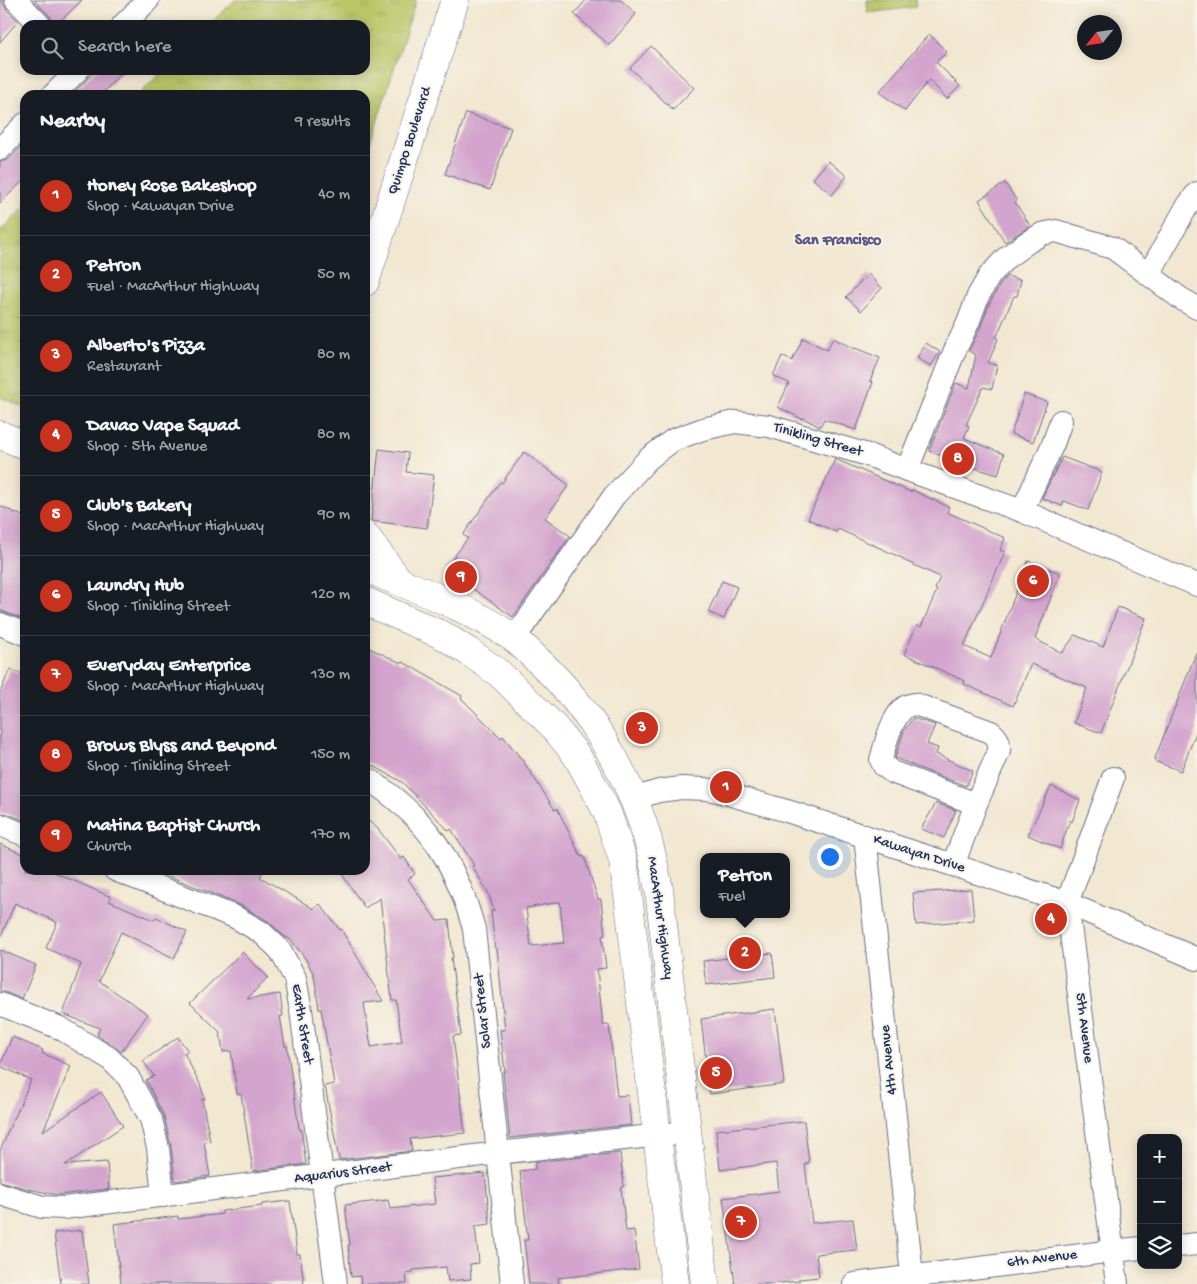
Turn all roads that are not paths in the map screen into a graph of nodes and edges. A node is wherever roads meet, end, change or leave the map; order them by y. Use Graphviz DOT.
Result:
graph roads {
  1 [pos="16,0"];
  2 [pos="148,0"];
  3 [pos="455,0"];
  4 [pos="35,20"];
  5 [pos="128,20"];
  6 [pos="73,75"];
  7 [pos="59,90"];
  8 [pos="20,128"];
  9 [pos="3,141"];
  10 [pos="1197,193"];
  11 [pos="370,266"];
  12 [pos="1149,274"];
  13 [pos="1197,308"];
  14 [pos="1061,421"];
  15 [pos="0,435"];
  16 [pos="20,444"];
  17 [pos="907,470"];
  18 [pos="1022,511"];
  19 [pos="370,543"];
  20 [pos="370,570"];
  21 [pos="400,582"];
  22 [pos="1197,585"];
  23 [pos="370,603"];
  24 [pos="514,639"];
  25 [pos="1113,778"];
  26 [pos="370,781"];
  27 [pos="633,800"];
  28 [pos="976,804"];
  29 [pos="4,826"];
  30 [pos="20,833"];
  31 [pos="865,836"];
  32 [pos="953,865"];
  33 [pos="128,875"];
  34 [pos="1068,903"];
  35 [pos="1197,959"];
  36 [pos="0,1004"];
  37 [pos="687,1132"];
  38 [pos="657,1135"];
  39 [pos="498,1153"];
  40 [pos="322,1176"];
  41 [pos="0,1194"];
  42 [pos="163,1196"];
  43 [pos="1197,1244"];
  44 [pos="1182,1246"];
  45 [pos="1137,1248"];
  46 [pos="1113,1250"];
  47 [pos="912,1280"];
  48 [pos="336,1284"];
  49 [pos="512,1284"];
  50 [pos="675,1284"];
  51 [pos="705,1284"];
  52 [pos="854,1284"];
  53 [pos="1117,1284"];
  1 -- 4 [label="street"];
  2 -- 5 [label="street"];
  3 -- 11 [label="main road, Quimpo Boulevard"];
  6 -- 7 [label="street"];
  8 -- 9 [label="street"];
  10 -- 12 [label="street"];
  12 -- 13 [label="street"];
  12 -- 17 [label="street"];
  14 -- 18 [label="street"];
  15 -- 16 [label="main road"];
  17 -- 18 [label="street, Tinikling Street"];
  17 -- 24 [label="street, Tinikling Street"];
  18 -- 22 [label="street, Tinikling Street"];
  19 -- 21 [label="main road"];
  20 -- 21 [label="main road, MacArthur Highway"];
  21 -- 24 [label="main road, MacArthur Highway"];
  23 -- 38 [label="main road, MacArthur Highway"];
  24 -- 27 [label="main road, MacArthur Highway"];
  25 -- 34 [label="street, 5th Avenue"];
  26 -- 39 [label="street, Solar Street"];
  27 -- 31 [label="street, Kawayan Drive"];
  27 -- 37 [label="main road, MacArthur Highway"];
  28 -- 28 [label="street"];
  28 -- 32 [label="street"];
  29 -- 30 [label="street"];
  31 -- 32 [label="street, Kawayan Drive"];
  31 -- 47 [label="street, 4th Avenue"];
  32 -- 34 [label="street, Kawayan Drive"];
  33 -- 40 [label="street, Earth Street"];
  34 -- 35 [label="street, Kawayan Drive"];
  34 -- 46 [label="street, 5th Avenue"];
  36 -- 42 [label="street"];
  37 -- 38 [label="street, Aquarius Street"];
  37 -- 51 [label="main road, MacArthur Highway"];
  38 -- 39 [label="street, Aquarius Street"];
  38 -- 50 [label="main road, MacArthur Highway"];
  39 -- 40 [label="street, Aquarius Street"];
  39 -- 49 [label="street, Solar Street"];
  40 -- 42 [label="street, Aquarius Street"];
  40 -- 48 [label="street, Earth Street"];
  41 -- 42 [label="street, Aquarius Street"];
  43 -- 44 [label="street"];
  45 -- 46 [label="street, 6th Avenue"];
  46 -- 47 [label="street, 6th Avenue"];
  46 -- 53 [label="street, 5th Avenue"];
  47 -- 52 [label="street, 6th Avenue"];
}
